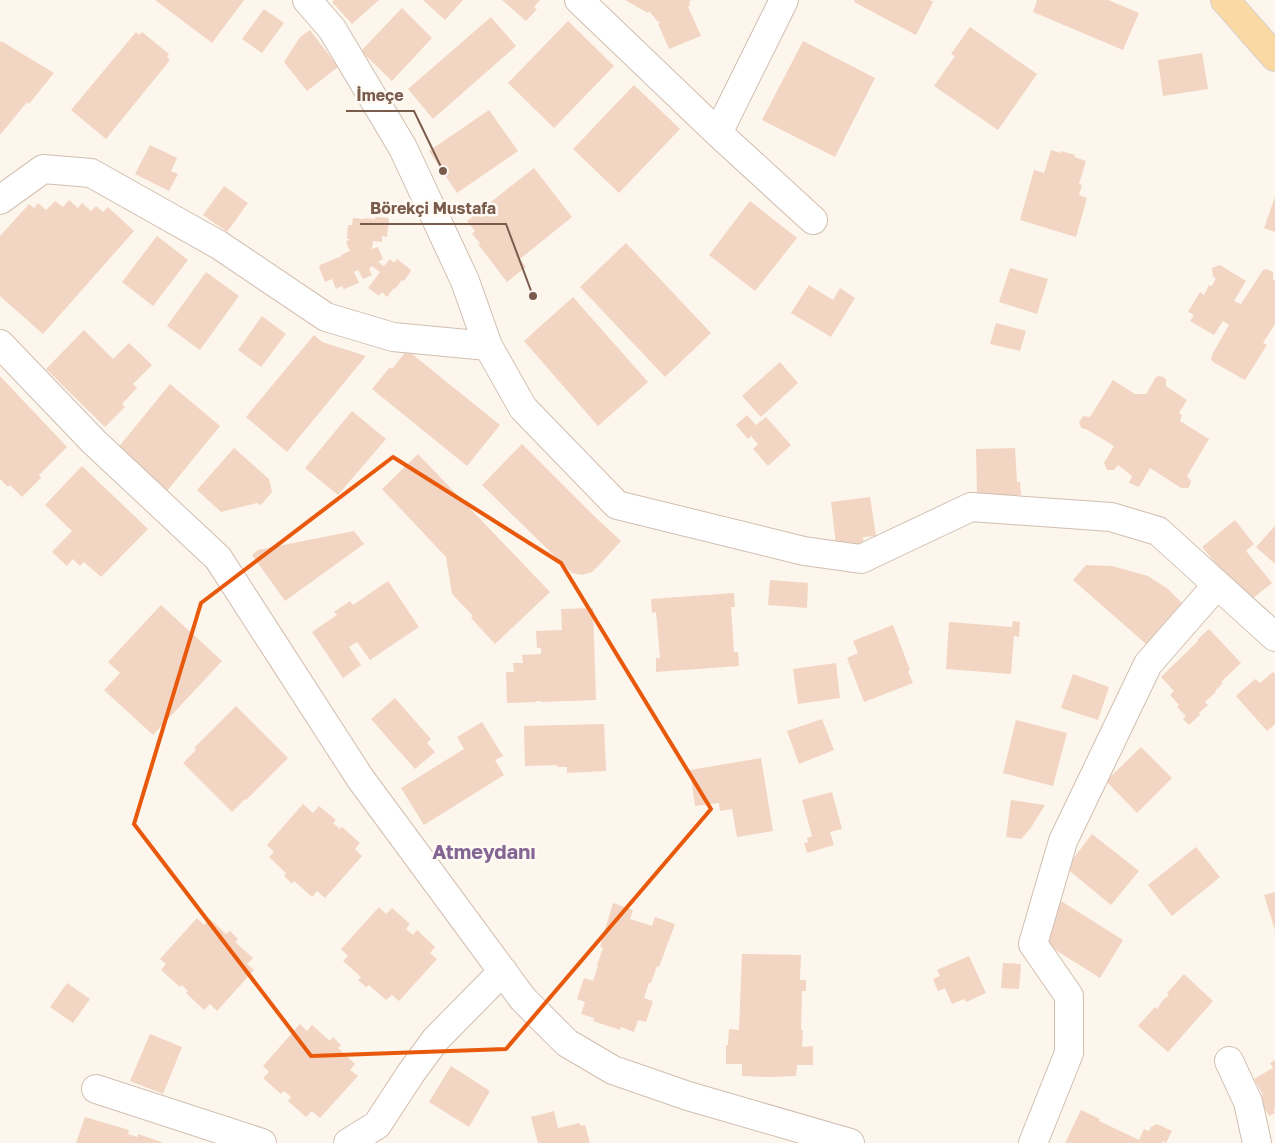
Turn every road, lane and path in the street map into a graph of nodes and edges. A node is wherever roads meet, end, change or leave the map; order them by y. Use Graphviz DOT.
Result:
graph roads {
  1 [pos="307,0"];
  2 [pos="578,0"];
  3 [pos="784,0"];
  4 [pos="1225,0"];
  5 [pos="1275,57"];
  6 [pos="718,133"];
  7 [pos="0,200"];
  8 [pos="813,220"];
  9 [pos="0,344"];
  10 [pos="488,346"];
  11 [pos="1217,585"];
  12 [pos="1275,637"];
  13 [pos="503,971"];
  14 [pos="1229,1061"];
  15 [pos="96,1089"];
  16 [pos="262,1143"];
  17 [pos="348,1143"];
  18 [pos="850,1143"];
  19 [pos="1033,1143"];
  20 [pos="1257,1143"];
  1 -- 10 [label="street"];
  2 -- 6 [label="street"];
  3 -- 6 [label="street"];
  4 -- 5 [label="main road"];
  6 -- 8 [label="street"];
  7 -- 10 [label="street"];
  9 -- 13 [label="street"];
  10 -- 11 [label="street"];
  11 -- 12 [label="street"];
  11 -- 19 [label="street"];
  13 -- 17 [label="street"];
  13 -- 18 [label="street"];
  14 -- 20 [label="street"];
  15 -- 16 [label="street"];
}
